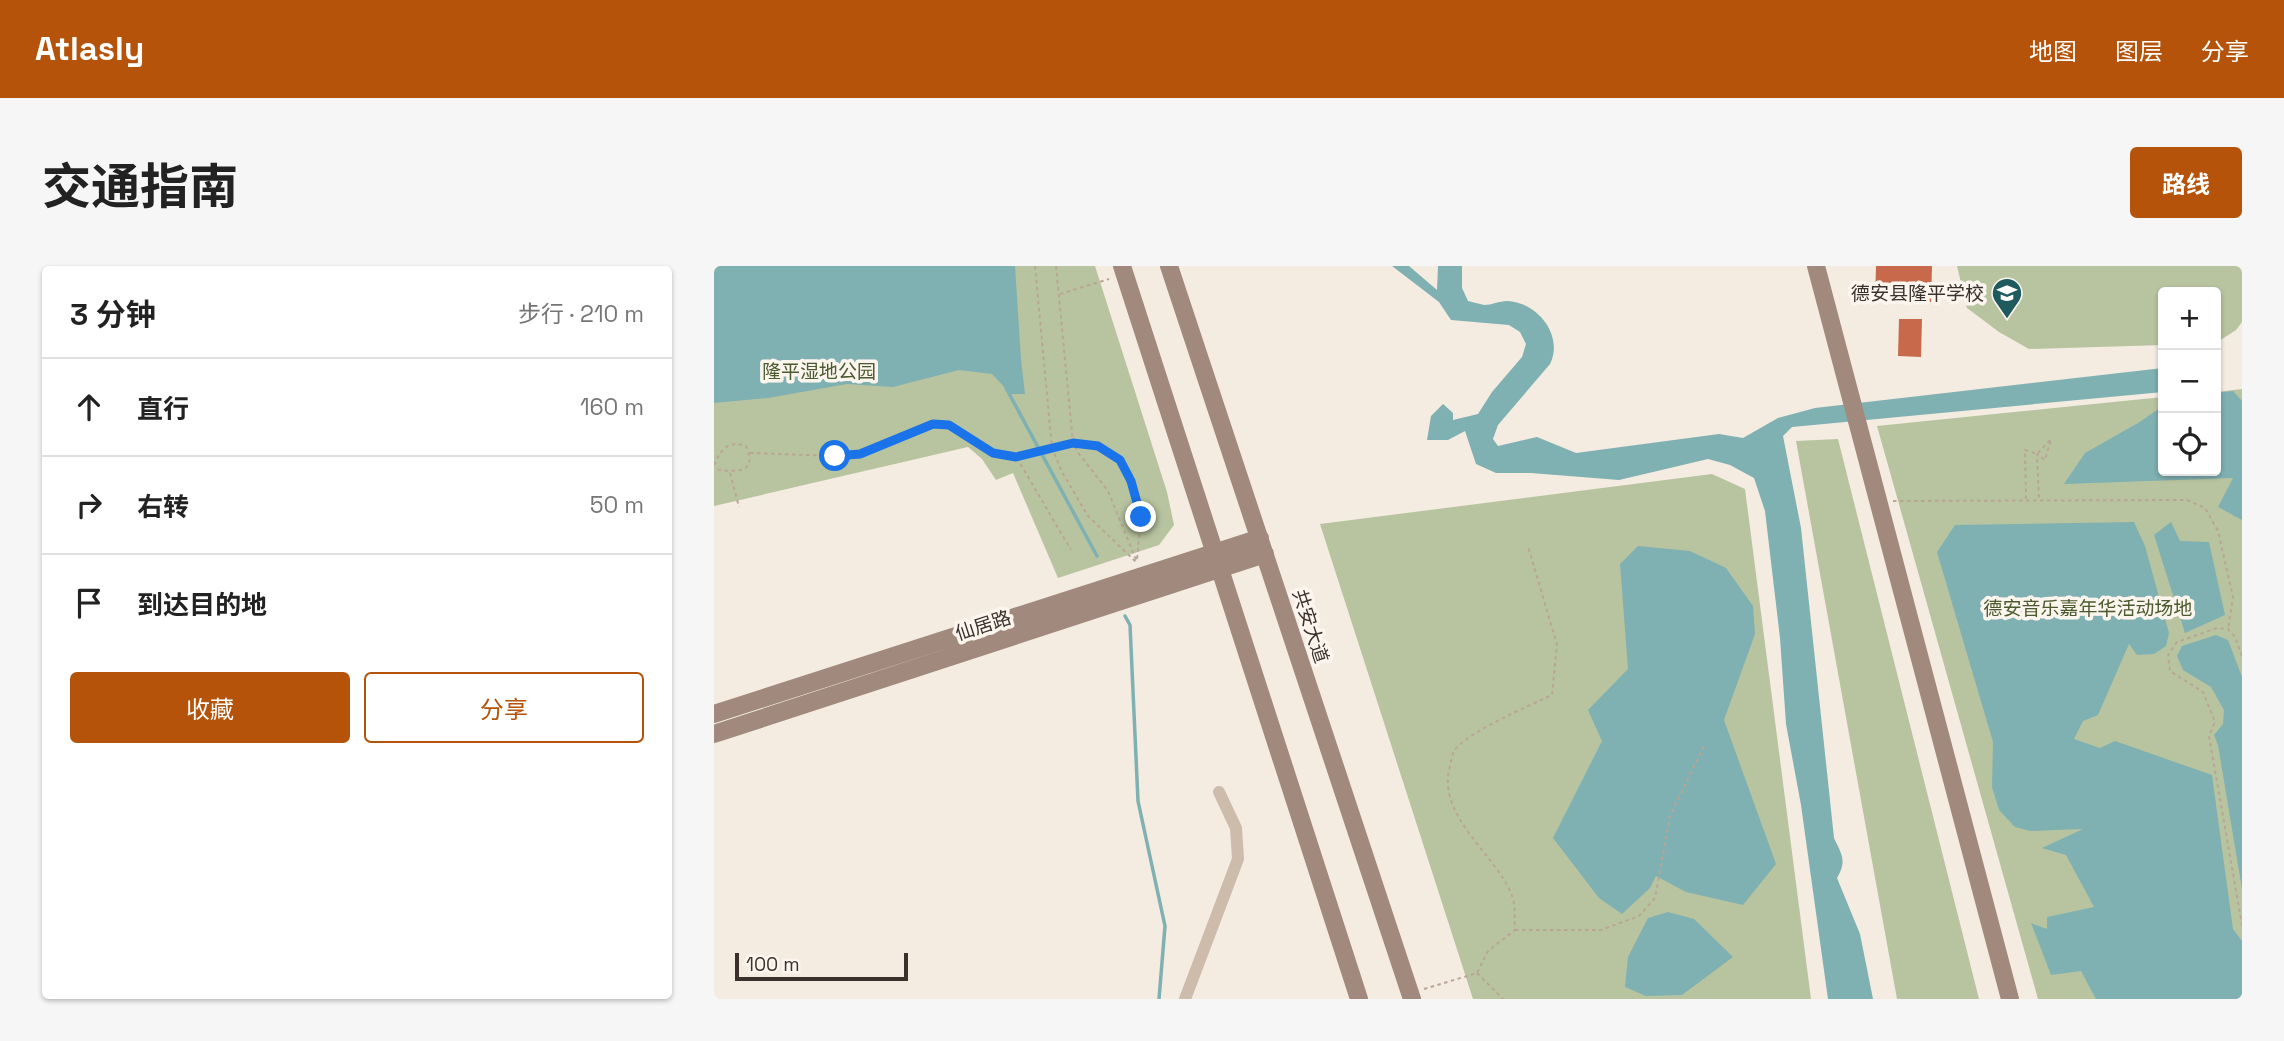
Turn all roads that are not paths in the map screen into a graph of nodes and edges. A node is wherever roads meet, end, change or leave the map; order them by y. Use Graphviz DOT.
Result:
graph roads {
  1 [pos="1169,266"];
  2 [pos="1816,266"];
  3 [pos="1123,270"];
  4 [pos="1262,546"];
  5 [pos="1218,560"];
  6 [pos="714,714"];
  7 [pos="714,734"];
  8 [pos="1219,792"];
  9 [pos="1411,996"];
  10 [pos="1185,999"];
  11 [pos="1359,999"];
  12 [pos="2010,999"];
  1 -- 4 [label="street, 共安大道"];
  2 -- 12 [label="street"];
  3 -- 5 [label="street"];
  4 -- 5 [label="street, 仙居路"];
  4 -- 9 [label="street, 共安大道"];
  5 -- 6 [label="street, 仙居路"];
  5 -- 7 [label="street, 仙居路"];
  5 -- 11 [label="street"];
  8 -- 10 [label="street"];
}
